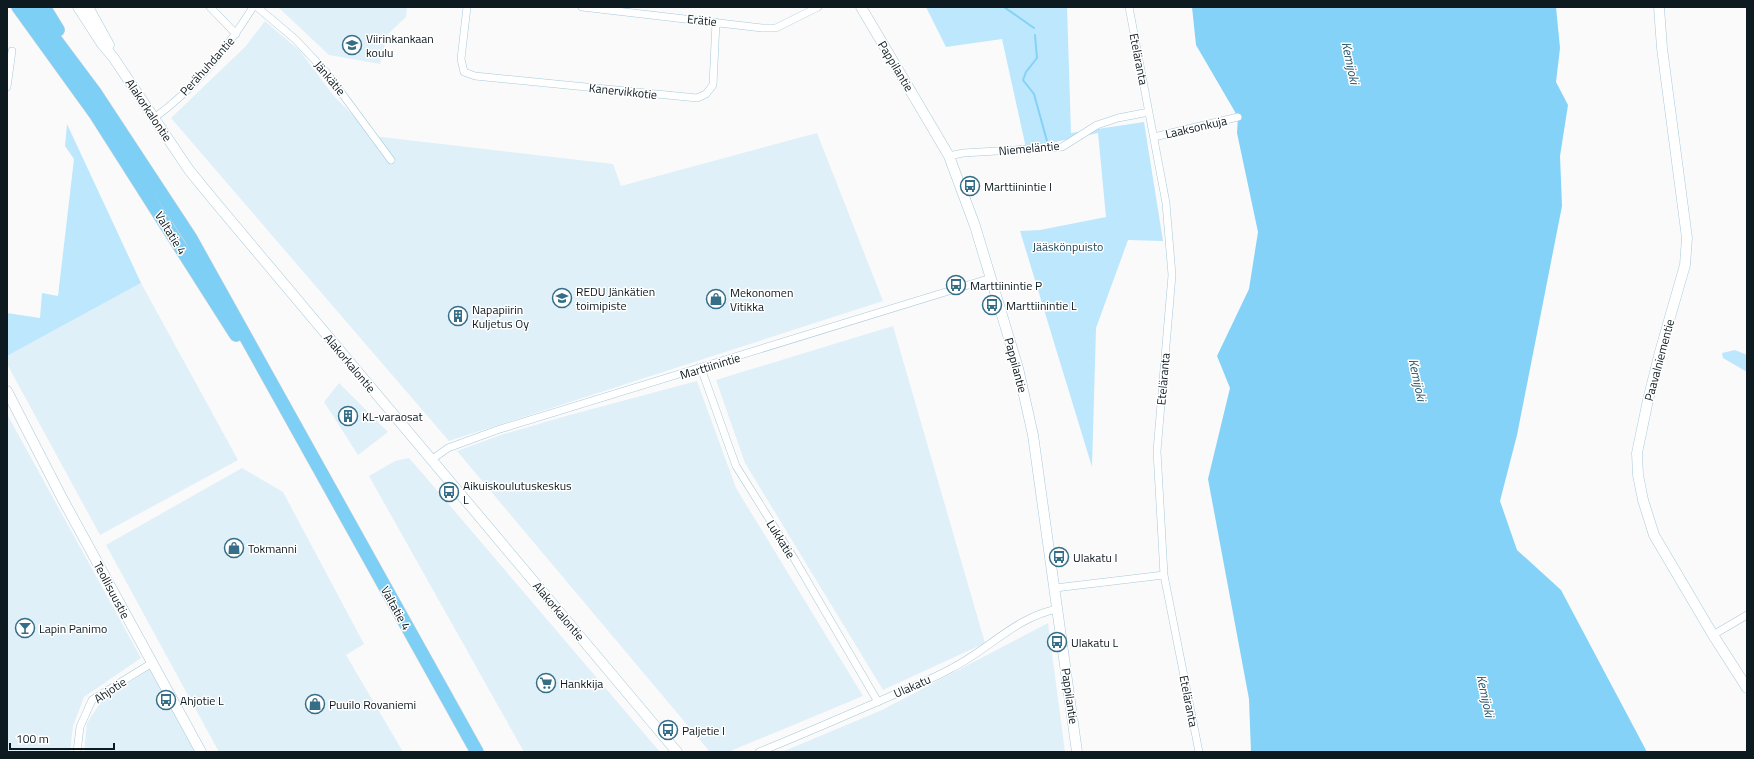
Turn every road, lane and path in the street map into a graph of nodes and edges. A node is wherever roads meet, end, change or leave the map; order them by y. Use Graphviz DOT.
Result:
graph roads {
  1 [pos="14,7"];
  2 [pos="18,7"];
  3 [pos="31,7"];
  4 [pos="44,7"];
  5 [pos="78,7"];
  6 [pos="88,7"];
  7 [pos="210,7"];
  8 [pos="253,7"];
  9 [pos="257,7"];
  10 [pos="467,7"];
  11 [pos="582,7"];
  12 [pos="818,7"];
  13 [pos="861,7"];
  14 [pos="1129,7"];
  15 [pos="1659,7"];
  16 [pos="716,22"];
  17 [pos="34,28"];
  18 [pos="236,34"];
  19 [pos="12,51"];
  20 [pos="113,56"];
  21 [pos="7,87"];
  22 [pos="96,94"];
  23 [pos="1149,112"];
  24 [pos="1238,117"];
  25 [pos="154,118"];
  26 [pos="1154,137"];
  27 [pos="949,156"];
  28 [pos="391,160"];
  29 [pos="991,278"];
  30 [pos="701,368"];
  31 [pos="7,391"];
  32 [pos="7,403"];
  33 [pos="25,428"];
  34 [pos="431,460"];
  35 [pos="317,464"];
  36 [pos="1164,575"];
  37 [pos="1055,588"];
  38 [pos="1058,609"];
  39 [pos="1747,615"];
  40 [pos="1713,635"];
  41 [pos="152,663"];
  42 [pos="1747,688"];
  43 [pos="878,702"];
  44 [pos="78,752"];
  45 [pos="201,752"];
  46 [pos="477,752"];
  47 [pos="677,752"];
  48 [pos="759,752"];
  49 [pos="1077,752"];
  50 [pos="1199,752"];
  1 -- 17 [label="highway"];
  2 -- 17 [label="highway, Valtatie 4"];
  3 -- 22 [label="highway, Valtatie 4"];
  4 -- 22 [label="highway"];
  5 -- 20 [label="street, Alakorkalontie"];
  6 -- 20 [label="street, Alakorkalontie"];
  7 -- 18 [label="street"];
  8 -- 18 [label="street, Perähuhdantie"];
  9 -- 28 [label="street, Jänkätie"];
  10 -- 16 [label="street, Kanervikkotie"];
  11 -- 16 [label="street, Erätie"];
  12 -- 16 [label="street, Erätie"];
  13 -- 27 [label="street, Pappilantie"];
  14 -- 23 [label="street, Eteläranta"];
  15 -- 40 [label="street, Paavalniementie"];
  17 -- 35 [label="highway, Valtatie 4"];
  18 -- 25 [label="street, Perähuhdantie"];
  19 -- 21 [label="street"];
  20 -- 25 [label="street, Alakorkalontie"];
  22 -- 35 [label="highway, Valtatie 4"];
  23 -- 26 [label="street, Eteläranta"];
  23 -- 27 [label="street, Niemeläntie"];
  24 -- 26 [label="street, Laaksonkuja"];
  25 -- 34 [label="street, Alakorkalontie"];
  26 -- 36 [label="street, Eteläranta"];
  27 -- 29 [label="street, Pappilantie"];
  29 -- 30 [label="street, Marttiinintie"];
  29 -- 37 [label="street, Pappilantie"];
  30 -- 34 [label="street, Marttiinintie"];
  30 -- 43 [label="street, Lukkatie"];
  31 -- 33 [label="street, Teollisuustie"];
  32 -- 33 [label="street, Teollisuustie"];
  33 -- 41 [label="street, Teollisuustie"];
  34 -- 47 [label="street, Alakorkalontie"];
  35 -- 46 [label="highway, Valtatie 4"];
  36 -- 37 [label="street"];
  36 -- 50 [label="street, Eteläranta"];
  37 -- 38 [label="street, Pappilantie"];
  38 -- 43 [label="street, Ulakatu"];
  38 -- 49 [label="street, Pappilantie"];
  39 -- 40 [label="street"];
  40 -- 42 [label="street, Paavalniementie"];
  41 -- 44 [label="street, Ahjotie"];
  41 -- 45 [label="street, Teollisuustie"];
  43 -- 48 [label="street, Ulakatu"];
}
